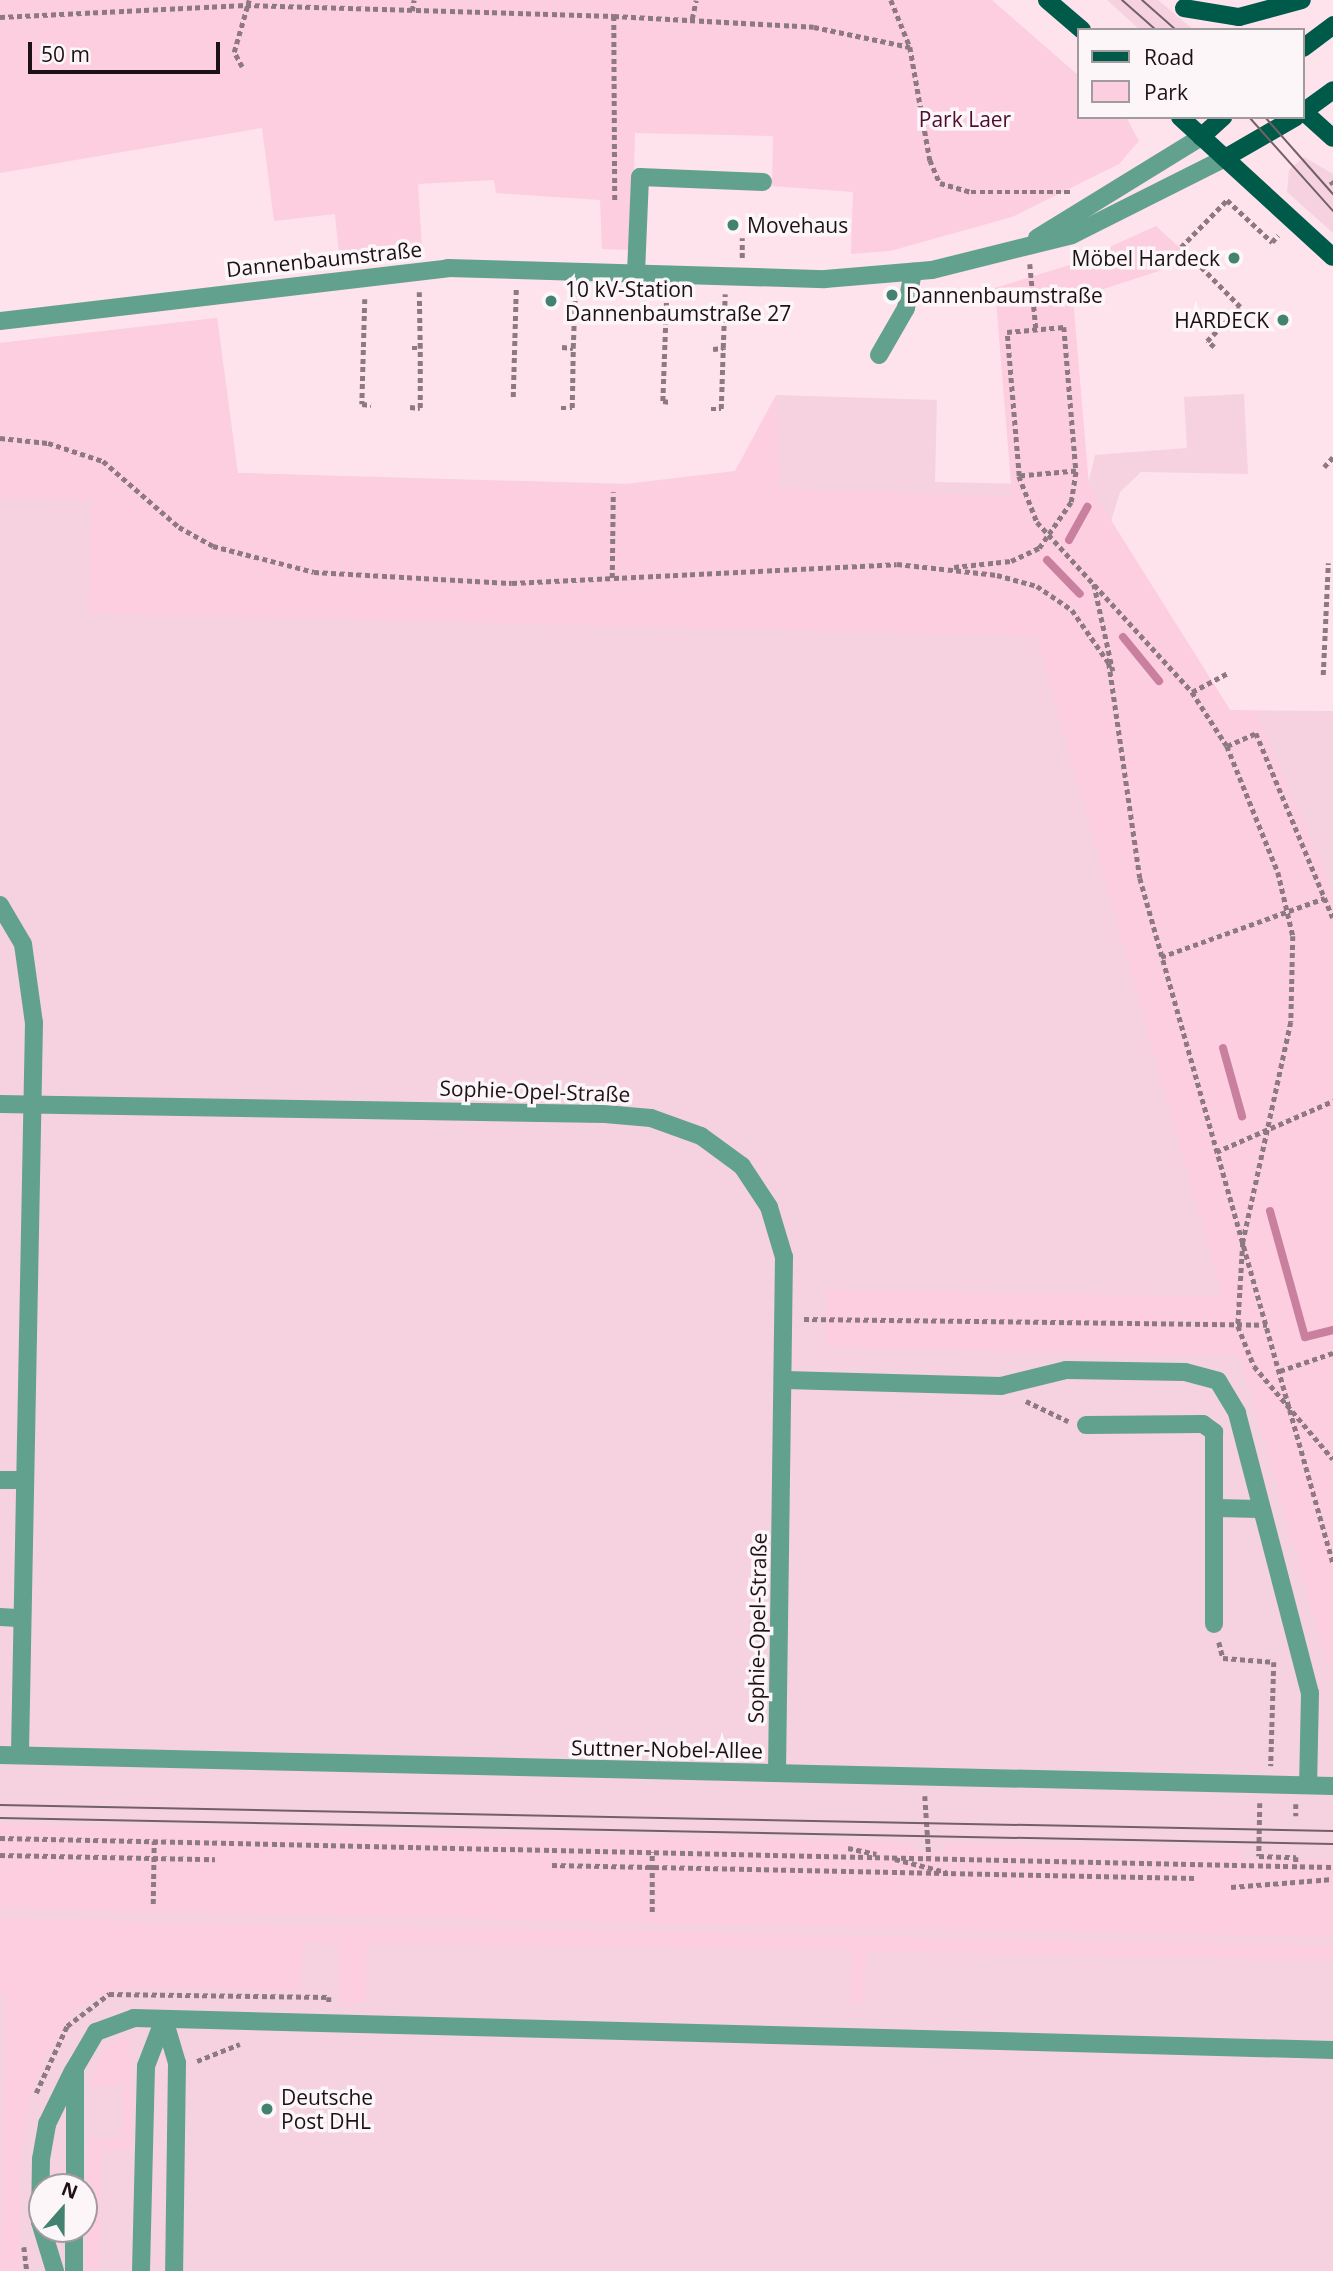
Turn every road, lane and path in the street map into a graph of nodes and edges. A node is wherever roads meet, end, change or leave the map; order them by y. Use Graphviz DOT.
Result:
graph roads {
  1 [pos="414,0"];
  2 [pos="696,0"];
  3 [pos="891,0"];
  4 [pos="1047,0"];
  5 [pos="1303,0"];
  6 [pos="247,3"];
  7 [pos="1180,4"];
  8 [pos="412,10"];
  9 [pos="614,16"];
  10 [pos="0,17"];
  11 [pos="692,19"];
  12 [pos="1333,25"];
  13 [pos="1080,28"];
  14 [pos="1208,28"];
  15 [pos="1305,46"];
  16 [pos="910,47"];
  17 [pos="242,67"];
  18 [pos="1333,90"];
  19 [pos="1305,111"];
  20 [pos="1305,115"];
  21 [pos="1182,119"];
  22 [pos="1221,119"];
  23 [pos="1292,119"];
  24 [pos="1201,137"];
  25 [pos="1333,138"];
  26 [pos="1225,158"];
  27 [pos="763,182"];
  28 [pos="1093,203"];
  29 [pos="615,205"];
  30 [pos="1293,218"];
  31 [pos="1028,243"];
  32 [pos="1333,257"];
  33 [pos="419,270"];
  34 [pos="517,270"];
  35 [pos="575,271"];
  36 [pos="913,272"];
  37 [pos="636,273"];
  38 [pos="668,274"];
  39 [pos="366,276"];
  40 [pos="726,276"];
  41 [pos="1031,281"];
  42 [pos="0,321"];
  43 [pos="1036,330"];
  44 [pos="562,347"];
  45 [pos="1214,347"];
  46 [pos="412,348"];
  47 [pos="420,348"];
  48 [pos="573,348"];
  49 [pos="723,348"];
  50 [pos="713,349"];
  51 [pos="879,355"];
  52 [pos="513,397"];
  53 [pos="670,402"];
  54 [pos="371,405"];
  55 [pos="410,407"];
  56 [pos="561,408"];
  57 [pos="711,410"];
  58 [pos="0,438"];
  59 [pos="1333,457"];
  60 [pos="1324,467"];
  61 [pos="1076,471"];
  62 [pos="1019,476"];
  63 [pos="613,492"];
  64 [pos="1050,537"];
  65 [pos="1328,564"];
  66 [pos="943,568"];
  67 [pos="612,578"];
  68 [pos="1093,582"];
  69 [pos="1227,673"];
  70 [pos="1323,675"];
  71 [pos="1192,692"];
  72 [pos="1117,700"];
  73 [pos="1227,746"];
  74 [pos="1325,898"];
  75 [pos="0,905"];
  76 [pos="1289,911"];
  77 [pos="1333,918"];
  78 [pos="1161,957"];
  79 [pos="1333,1101"];
  80 [pos="0,1104"];
  81 [pos="33,1104"];
  82 [pos="1264,1130"];
  83 [pos="1216,1152"];
  84 [pos="1243,1242"];
  85 [pos="786,1319"];
  86 [pos="1268,1325"];
  87 [pos="1238,1326"];
  88 [pos="1333,1353"];
  89 [pos="1280,1371"];
  90 [pos="785,1380"];
  91 [pos="1001,1386"];
  92 [pos="1290,1408"];
  93 [pos="1086,1425"];
  94 [pos="1333,1459"];
  95 [pos="0,1480"];
  96 [pos="25,1480"];
  97 [pos="1217,1508"];
  98 [pos="1259,1509"];
  99 [pos="1333,1563"];
  100 [pos="0,1617"];
  101 [pos="22,1618"];
  102 [pos="1214,1624"];
  103 [pos="0,1755"];
  104 [pos="20,1755"];
  105 [pos="777,1772"];
  106 [pos="920,1774"];
  107 [pos="1266,1784"];
  108 [pos="1308,1785"];
  109 [pos="1333,1786"];
  110 [pos="0,1838"];
  111 [pos="154,1841"];
  112 [pos="848,1848"];
  113 [pos="652,1852"];
  114 [pos="0,1855"];
  115 [pos="154,1857"];
  116 [pos="886,1857"];
  117 [pos="929,1857"];
  118 [pos="215,1859"];
  119 [pos="552,1865"];
  120 [pos="1296,1866"];
  121 [pos="652,1867"];
  122 [pos="1333,1867"];
  123 [pos="946,1872"];
  124 [pos="1195,1878"];
  125 [pos="1333,1879"];
  126 [pos="1231,1887"];
  127 [pos="153,1904"];
  128 [pos="652,1912"];
  129 [pos="164,2019"];
  130 [pos="250,2043"];
  131 [pos="1333,2050"];
  132 [pos="75,2068"];
  133 [pos="191,2073"];
  134 [pos="75,2173"];
  135 [pos="74,2243"];
  136 [pos="55,2271"];
  137 [pos="74,2271"];
  138 [pos="141,2271"];
  139 [pos="174,2271"];
  1 -- 8 [label="path"];
  2 -- 11 [label="path"];
  3 -- 16 [label="path"];
  4 -- 13 [label="main road"];
  5 -- 7 [label="main road"];
  6 -- 8 [label="path"];
  6 -- 10 [label="path"];
  6 -- 17 [label="path"];
  7 -- 14 [label="main road"];
  8 -- 9 [label="path"];
  9 -- 11 [label="path"];
  9 -- 29 [label="path"];
  11 -- 16 [label="path"];
  12 -- 15 [label="main road"];
  16 -- 28 [label="path"];
  18 -- 19 [label="main road"];
  20 -- 25 [label="main road"];
  21 -- 24 [label="main road"];
  22 -- 24 [label="main road"];
  23 -- 26 [label="main road"];
  24 -- 26 [label="main road"];
  24 -- 28 [label="street, Dannenbaumstraße"];
  26 -- 30 [label="main road"];
  26 -- 31 [label="street, Dannenbaumstraße"];
  27 -- 37 [label="street"];
  28 -- 31 [label="street, Dannenbaumstraße"];
  30 -- 32 [label="main road"];
  30 -- 45 [label="path"];
  31 -- 36 [label="street, Dannenbaumstraße"];
  33 -- 34 [label="street, Dannenbaumstraße"];
  33 -- 39 [label="street, Dannenbaumstraße"];
  33 -- 47 [label="path"];
  34 -- 35 [label="street, Dannenbaumstraße"];
  34 -- 52 [label="path"];
  35 -- 37 [label="street, Dannenbaumstraße"];
  35 -- 48 [label="path"];
  36 -- 40 [label="street, Dannenbaumstraße"];
  36 -- 51 [label="street"];
  37 -- 38 [label="street, Dannenbaumstraße"];
  38 -- 40 [label="street, Dannenbaumstraße"];
  38 -- 53 [label="path"];
  39 -- 42 [label="street, Dannenbaumstraße"];
  39 -- 54 [label="path"];
  40 -- 49 [label="path"];
  41 -- 43 [label="path"];
  43 -- 61 [label="path"];
  43 -- 62 [label="path"];
  44 -- 48 [label="path"];
  46 -- 47 [label="path"];
  47 -- 55 [label="path"];
  48 -- 56 [label="path"];
  49 -- 50 [label="path"];
  49 -- 57 [label="path"];
  58 -- 67 [label="path"];
  59 -- 60 [label="path"];
  61 -- 62 [label="path"];
  61 -- 64 [label="path"];
  62 -- 64 [label="path"];
  63 -- 67 [label="path"];
  64 -- 66 [label="path"];
  64 -- 68 [label="path"];
  65 -- 70 [label="path"];
  66 -- 67 [label="path"];
  66 -- 72 [label="path"];
  68 -- 71 [label="path"];
  68 -- 72 [label="path"];
  69 -- 71 [label="path"];
  71 -- 73 [label="path"];
  72 -- 78 [label="path"];
  73 -- 76 [label="path"];
  73 -- 77 [label="path"];
  74 -- 76 [label="path"];
  75 -- 81 [label="street"];
  76 -- 78 [label="path"];
  76 -- 82 [label="path"];
  78 -- 83 [label="path"];
  79 -- 82 [label="path"];
  80 -- 81 [label="street, Sophie-Opel-Straße"];
  81 -- 85 [label="street, Sophie-Opel-Straße"];
  81 -- 96 [label="street"];
  82 -- 83 [label="path"];
  82 -- 84 [label="path"];
  83 -- 84 [label="path"];
  84 -- 86 [label="path"];
  84 -- 87 [label="path"];
  85 -- 87 [label="path"];
  85 -- 90 [label="street, Sophie-Opel-Straße"];
  86 -- 87 [label="path"];
  86 -- 89 [label="path"];
  87 -- 92 [label="path"];
  88 -- 89 [label="path"];
  89 -- 92 [label="path"];
  90 -- 91 [label="street"];
  90 -- 105 [label="street, Sophie-Opel-Straße"];
  91 -- 93 [label="path"];
  91 -- 98 [label="street"];
  92 -- 94 [label="path"];
  92 -- 99 [label="path"];
  93 -- 97 [label="street"];
  95 -- 96 [label="street"];
  96 -- 101 [label="street"];
  97 -- 98 [label="street"];
  97 -- 102 [label="street"];
  98 -- 108 [label="street"];
  100 -- 101 [label="street"];
  101 -- 104 [label="street"];
  102 -- 107 [label="path"];
  103 -- 104 [label="street, Suttner-Nobel-Allee"];
  104 -- 105 [label="street, Suttner-Nobel-Allee"];
  105 -- 106 [label="street, Suttner-Nobel-Allee"];
  106 -- 107 [label="street, Suttner-Nobel-Allee"];
  106 -- 117 [label="path"];
  107 -- 108 [label="street, Suttner-Nobel-Allee"];
  107 -- 120 [label="path"];
  108 -- 109 [label="street, Suttner-Nobel-Allee"];
  110 -- 111 [label="path"];
  111 -- 113 [label="path"];
  111 -- 115 [label="path"];
  112 -- 116 [label="path"];
  113 -- 116 [label="path"];
  113 -- 121 [label="path"];
  114 -- 115 [label="path"];
  115 -- 118 [label="path"];
  115 -- 127 [label="path"];
  116 -- 117 [label="path"];
  116 -- 123 [label="path"];
  117 -- 120 [label="path"];
  119 -- 121 [label="path"];
  120 -- 122 [label="path"];
  121 -- 123 [label="path"];
  121 -- 128 [label="path"];
  123 -- 124 [label="path"];
  125 -- 126 [label="path"];
  129 -- 131 [label="street"];
  129 -- 132 [label="street"];
  129 -- 138 [label="street"];
  129 -- 139 [label="street"];
  130 -- 133 [label="path"];
  132 -- 134 [label="street"];
  132 -- 136 [label="street"];
  135 -- 137 [label="street"];
}
